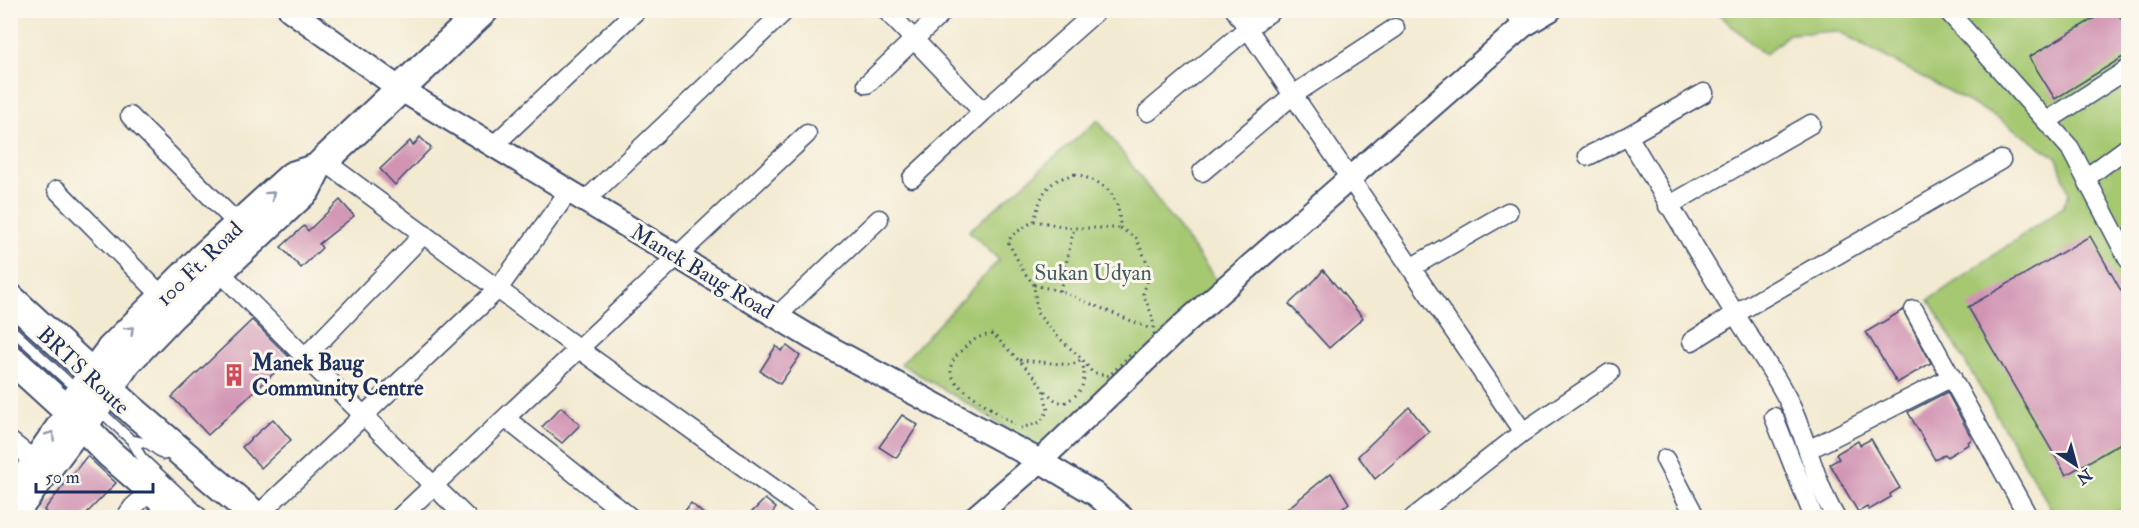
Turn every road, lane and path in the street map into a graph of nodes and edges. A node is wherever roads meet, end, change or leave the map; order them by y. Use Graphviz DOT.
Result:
graph roads {
  1 [pos="290,10"];
  2 [pos="484,10"];
  3 [pos="638,10"];
  4 [pos="786,10"];
  5 [pos="886,10"];
  6 [pos="945,10"];
  7 [pos="1098,10"];
  8 [pos="1235,10"];
  9 [pos="1272,10"];
  10 [pos="1550,10"];
  11 [pos="1947,10"];
  12 [pos="1519,18"];
  13 [pos="1248,28"];
  14 [pos="1395,28"];
  15 [pos="913,39"];
  16 [pos="2128,69"];
  17 [pos="867,84"];
  18 [pos="400,89"];
  19 [pos="1704,93"];
  20 [pos="1293,95"];
  21 [pos="982,112"];
  22 [pos="1148,112"];
  23 [pos="130,116"];
  24 [pos="2047,122"];
  25 [pos="1811,124"];
  26 [pos="807,134"];
  27 [pos="1628,136"];
  28 [pos="494,145"];
  29 [pos="2128,147"];
  30 [pos="1588,156"];
  31 [pos="2001,160"];
  32 [pos="321,164"];
  33 [pos="1202,172"];
  34 [pos="912,178"];
  35 [pos="1351,178"];
  36 [pos="2086,178"];
  37 [pos="57,190"];
  38 [pos="577,196"];
  39 [pos="1668,206"];
  40 [pos="1508,212"];
  41 [pos="879,219"];
  42 [pos="1034,221"];
  43 [pos="239,225"];
  44 [pos="1074,228"];
  45 [pos="1120,228"];
  46 [pos="424,234"];
  47 [pos="678,257"];
  48 [pos="2128,259"];
  49 [pos="1412,267"];
  50 [pos="219,271"];
  51 [pos="1034,285"];
  52 [pos="498,289"];
  53 [pos="1060,291"];
  54 [pos="163,297"];
  55 [pos="10,298"];
  56 [pos="1914,310"];
  57 [pos="777,315"];
  58 [pos="1736,315"];
  59 [pos="10,328"];
  60 [pos="1155,331"];
  61 [pos="1162,336"];
  62 [pos="1692,341"];
  63 [pos="579,349"];
  64 [pos="305,357"];
  65 [pos="10,358"];
  66 [pos="1082,359"];
  67 [pos="1020,360"];
  68 [pos="1610,373"];
  69 [pos="1952,377"];
  70 [pos="1043,389"];
  71 [pos="88,400"];
  72 [pos="990,408"];
  73 [pos="985,414"];
  74 [pos="363,416"];
  75 [pos="1774,417"];
  76 [pos="505,418"];
  77 [pos="1522,432"];
  78 [pos="131,440"];
  79 [pos="10,441"];
  80 [pos="1818,445"];
  81 [pos="1665,459"];
  82 [pos="34,460"];
  83 [pos="1040,461"];
  84 [pos="176,465"];
  85 [pos="433,485"];
  86 [pos="153,490"];
  87 [pos="10,494"];
  88 [pos="2128,509"];
  89 [pos="258,517"];
  90 [pos="14,518"];
  91 [pos="125,518"];
  92 [pos="184,518"];
  93 [pos="206,518"];
  94 [pos="399,518"];
  95 [pos="467,518"];
  96 [pos="631,518"];
  97 [pos="815,518"];
  98 [pos="974,518"];
  99 [pos="1123,518"];
  100 [pos="1413,518"];
  101 [pos="1696,518"];
  102 [pos="1814,518"];
  103 [pos="1836,518"];
  104 [pos="2029,518"];
  105 [pos="2115,518"];
  1 -- 18 [label="street, Manek Baug Road"];
  2 -- 18 [label="main road, 100 Ft. Road"];
  3 -- 28 [label="street"];
  4 -- 38 [label="street"];
  5 -- 15 [label="street"];
  6 -- 15 [label="street"];
  7 -- 21 [label="street"];
  8 -- 13 [label="street"];
  9 -- 13 [label="street"];
  10 -- 12 [label="street"];
  11 -- 24 [label="street"];
  12 -- 35 [label="street"];
  13 -- 20 [label="street"];
  13 -- 22 [label="street"];
  14 -- 20 [label="street"];
  15 -- 17 [label="street"];
  15 -- 21 [label="street"];
  16 -- 24 [label="street"];
  18 -- 28 [label="street, Manek Baug Road"];
  18 -- 32 [label="main road, 100 Ft. Road"];
  19 -- 27 [label="street"];
  20 -- 33 [label="street"];
  20 -- 35 [label="street"];
  21 -- 34 [label="street"];
  23 -- 43 [label="street"];
  24 -- 36 [label="street"];
  25 -- 39 [label="street"];
  26 -- 47 [label="street"];
  27 -- 30 [label="street"];
  27 -- 39 [label="street"];
  28 -- 38 [label="street, Manek Baug Road"];
  29 -- 36 [label="street"];
  31 -- 58 [label="street"];
  43 -- 32 [label="main road, 100 Ft. Road, one-way"];
  32 -- 46 [label="street"];
  32 -- 50 [label="main road, 100 Ft. Road"];
  35 -- 49 [label="street"];
  35 -- 83 [label="street"];
  36 -- 48 [label="street"];
  37 -- 54 [label="street"];
  38 -- 47 [label="street, Manek Baug Road"];
  38 -- 52 [label="street"];
  39 -- 58 [label="street"];
  40 -- 49 [label="street"];
  41 -- 57 [label="street"];
  42 -- 44 [label="path"];
  42 -- 45 [label="path"];
  42 -- 51 [label="path"];
  43 -- 54 [label="main road, 100 Ft. Road"];
  44 -- 45 [label="path"];
  44 -- 53 [label="path"];
  45 -- 60 [label="path"];
  46 -- 52 [label="street"];
  46 -- 64 [label="street"];
  47 -- 57 [label="street, Manek Baug Road"];
  47 -- 63 [label="street"];
  49 -- 77 [label="street"];
  50 -- 64 [label="street"];
  50 -- 71 [label="main road, 100 Ft. Road"];
  51 -- 53 [label="path"];
  51 -- 66 [label="path"];
  52 -- 63 [label="street"];
  52 -- 74 [label="street"];
  53 -- 60 [label="path"];
  71 -- 54 [label="main road, 100 Ft. Road, one-way"];
  55 -- 71 [label="main road"];
  56 -- 69 [label="street"];
  57 -- 83 [label="street, Manek Baug Road"];
  58 -- 62 [label="street"];
  58 -- 103 [label="street"];
  59 -- 71 [label="lane, BRTS Route"];
  60 -- 61 [label="path"];
  60 -- 66 [label="path"];
  63 -- 76 [label="street"];
  63 -- 97 [label="street"];
  64 -- 74 [label="street"];
  65 -- 71 [label="main road"];
  66 -- 67 [label="path"];
  66 -- 70 [label="path"];
  67 -- 70 [label="path"];
  67 -- 72 [label="path"];
  68 -- 77 [label="street"];
  69 -- 80 [label="street"];
  69 -- 104 [label="street"];
  70 -- 72 [label="path"];
  71 -- 78 [label="lane, BRTS Route"];
  82 -- 71 [label="street, 100 Ft. Road, one-way"];
  71 -- 86 [label="main road"];
  71 -- 89 [label="main road"];
  71 -- 90 [label="street, 100 Ft. Road"];
  72 -- 73 [label="path"];
  74 -- 85 [label="street"];
  74 -- 89 [label="street"];
  75 -- 102 [label="street"];
  76 -- 85 [label="street"];
  76 -- 96 [label="street"];
  77 -- 100 [label="street"];
  78 -- 84 [label="lane, BRTS Route"];
  78 -- 93 [label="lane, BRTS Route"];
  79 -- 82 [label="street"];
  81 -- 101 [label="street"];
  82 -- 87 [label="street, 100 Ft. Road"];
  83 -- 98 [label="street"];
  83 -- 99 [label="street, Manek Baug Road"];
  85 -- 94 [label="street"];
  85 -- 95 [label="street"];
  86 -- 91 [label="street"];
  86 -- 92 [label="main road"];
  88 -- 105 [label="path"];
}
